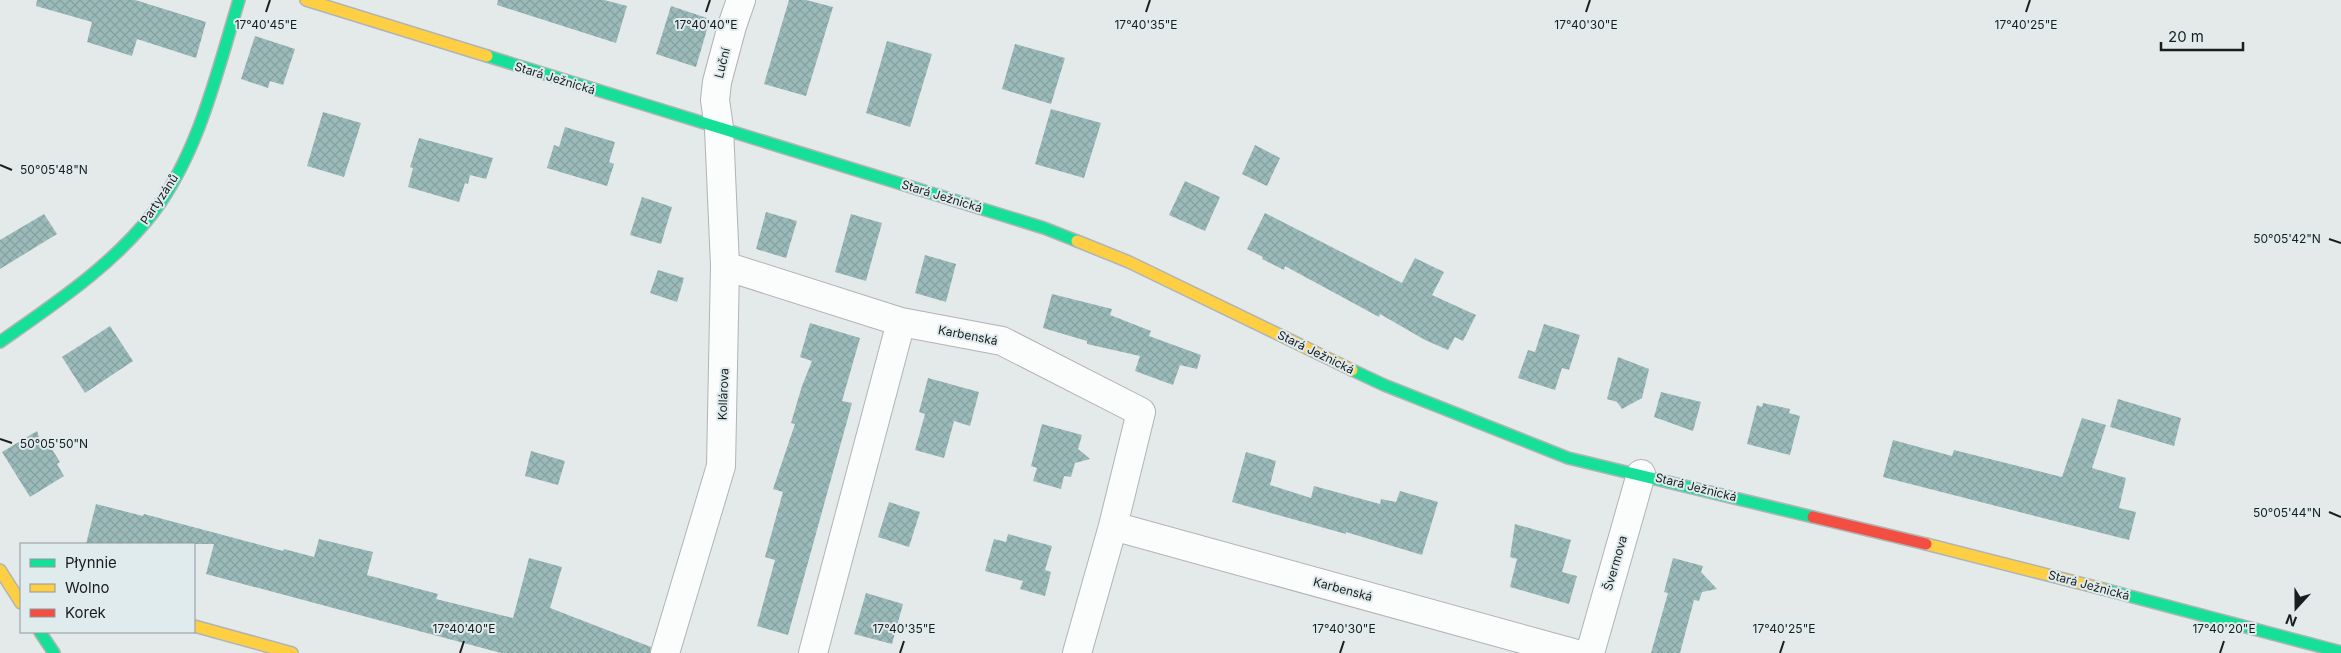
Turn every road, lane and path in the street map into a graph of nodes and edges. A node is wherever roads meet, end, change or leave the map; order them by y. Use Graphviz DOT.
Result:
graph roads {
  1 [pos="239,0"];
  2 [pos="306,0"];
  3 [pos="741,0"];
  4 [pos="718,128"];
  5 [pos="725,266"];
  6 [pos="901,322"];
  7 [pos="0,342"];
  8 [pos="1641,474"];
  9 [pos="1113,526"];
  10 [pos="0,570"];
  11 [pos="20,600"];
  12 [pos="195,626"];
  13 [pos="41,633"];
  14 [pos="2341,652"];
  15 [pos="54,653"];
  16 [pos="292,653"];
  17 [pos="665,653"];
  18 [pos="813,653"];
  19 [pos="1077,653"];
  20 [pos="1573,653"];
  21 [pos="1590,653"];
  1 -- 7 [label="street, Partyzánů"];
  2 -- 4 [label="street, Stará Ježnická"];
  3 -- 4 [label="street, Luční"];
  4 -- 5 [label="street, Kollárova"];
  4 -- 8 [label="street, Stará Ježnická"];
  5 -- 6 [label="street, Karbenská"];
  5 -- 17 [label="street, Kollárova"];
  6 -- 9 [label="street, Karbenská"];
  6 -- 18 [label="street"];
  8 -- 14 [label="street, Stará Ježnická"];
  8 -- 21 [label="street, Švermova"];
  9 -- 19 [label="street, Karbenská"];
  9 -- 20 [label="street, Karbenská"];
  10 -- 11 [label="street"];
  12 -- 16 [label="street"];
  13 -- 15 [label="street"];
}
